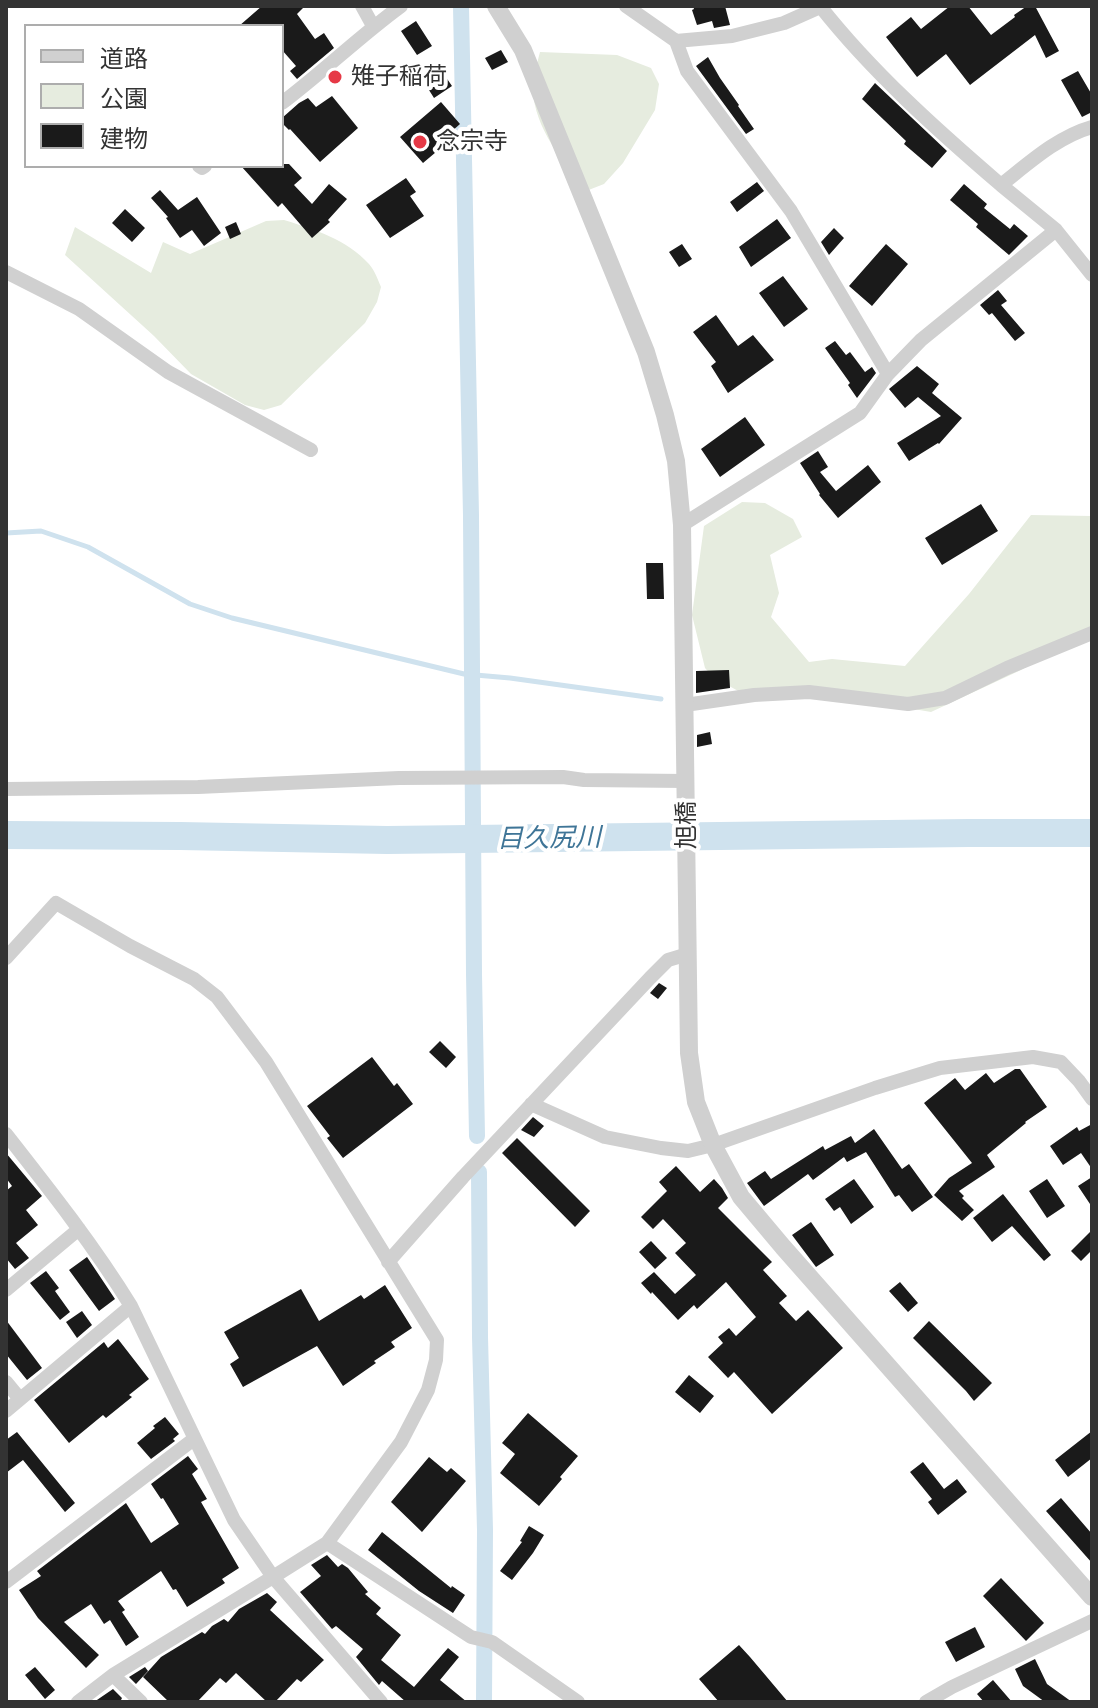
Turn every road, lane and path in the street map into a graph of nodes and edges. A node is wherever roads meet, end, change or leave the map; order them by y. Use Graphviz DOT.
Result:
graph roads {
  1 [pos="362,6"];
  2 [pos="401,6"];
  3 [pos="496,6"];
  4 [pos="626,6"];
  5 [pos="820,6"];
  6 [pos="373,26"];
  7 [pos="676,41"];
  8 [pos="284,102"];
  9 [pos="1092,127"];
  10 [pos="1001,185"];
  11 [pos="1056,230"];
  12 [pos="6,272"];
  13 [pos="1092,275"];
  14 [pos="888,374"];
  15 [pos="311,450"];
  16 [pos="682,525"];
  17 [pos="1092,633"];
  18 [pos="685,705"];
  19 [pos="686,783"];
  20 [pos="6,789"];
  21 [pos="688,954"];
  22 [pos="6,958"];
  23 [pos="1092,1099"];
  24 [pos="531,1104"];
  25 [pos="6,1134"];
  26 [pos="713,1145"];
  27 [pos="79,1229"];
  28 [pos="388,1262"];
  29 [pos="6,1290"];
  30 [pos="131,1306"];
  31 [pos="6,1382"];
  32 [pos="20,1399"];
  33 [pos="6,1411"];
  34 [pos="194,1439"];
  35 [pos="327,1543"];
  36 [pos="273,1577"];
  37 [pos="6,1582"];
  38 [pos="1092,1597"];
  39 [pos="1092,1621"];
  40 [pos="113,1675"];
  41 [pos="78,1702"];
  42 [pos="141,1702"];
  43 [pos="381,1702"];
  44 [pos="578,1702"];
  45 [pos="926,1702"];
  1 -- 6 [label="street"];
  2 -- 6 [label="street"];
  3 -- 16 [label="street, 旭橋"];
  4 -- 7 [label="street"];
  5 -- 7 [label="street"];
  5 -- 10 [label="street"];
  6 -- 8 [label="street"];
  7 -- 14 [label="street"];
  9 -- 10 [label="street"];
  10 -- 11 [label="street"];
  11 -- 13 [label="street"];
  11 -- 14 [label="street"];
  12 -- 15 [label="street"];
  14 -- 16 [label="street"];
  16 -- 18 [label="street, 旭橋"];
  17 -- 18 [label="street"];
  18 -- 19 [label="street, 旭橋"];
  19 -- 20 [label="street"];
  19 -- 21 [label="street, 旭橋"];
  21 -- 24 [label="street"];
  21 -- 26 [label="street, 旭橋"];
  22 -- 28 [label="street"];
  23 -- 26 [label="street"];
  24 -- 26 [label="street"];
  24 -- 28 [label="street"];
  25 -- 27 [label="street"];
  26 -- 38 [label="street, 旭橋"];
  27 -- 29 [label="street"];
  27 -- 30 [label="street"];
  28 -- 35 [label="street"];
  30 -- 32 [label="street"];
  30 -- 34 [label="street"];
  31 -- 32 [label="street"];
  32 -- 33 [label="street"];
  34 -- 36 [label="street"];
  34 -- 37 [label="street"];
  35 -- 36 [label="street"];
  35 -- 44 [label="street"];
  36 -- 40 [label="street"];
  36 -- 43 [label="street"];
  39 -- 45 [label="street"];
  40 -- 41 [label="street"];
  40 -- 42 [label="street"];
}
